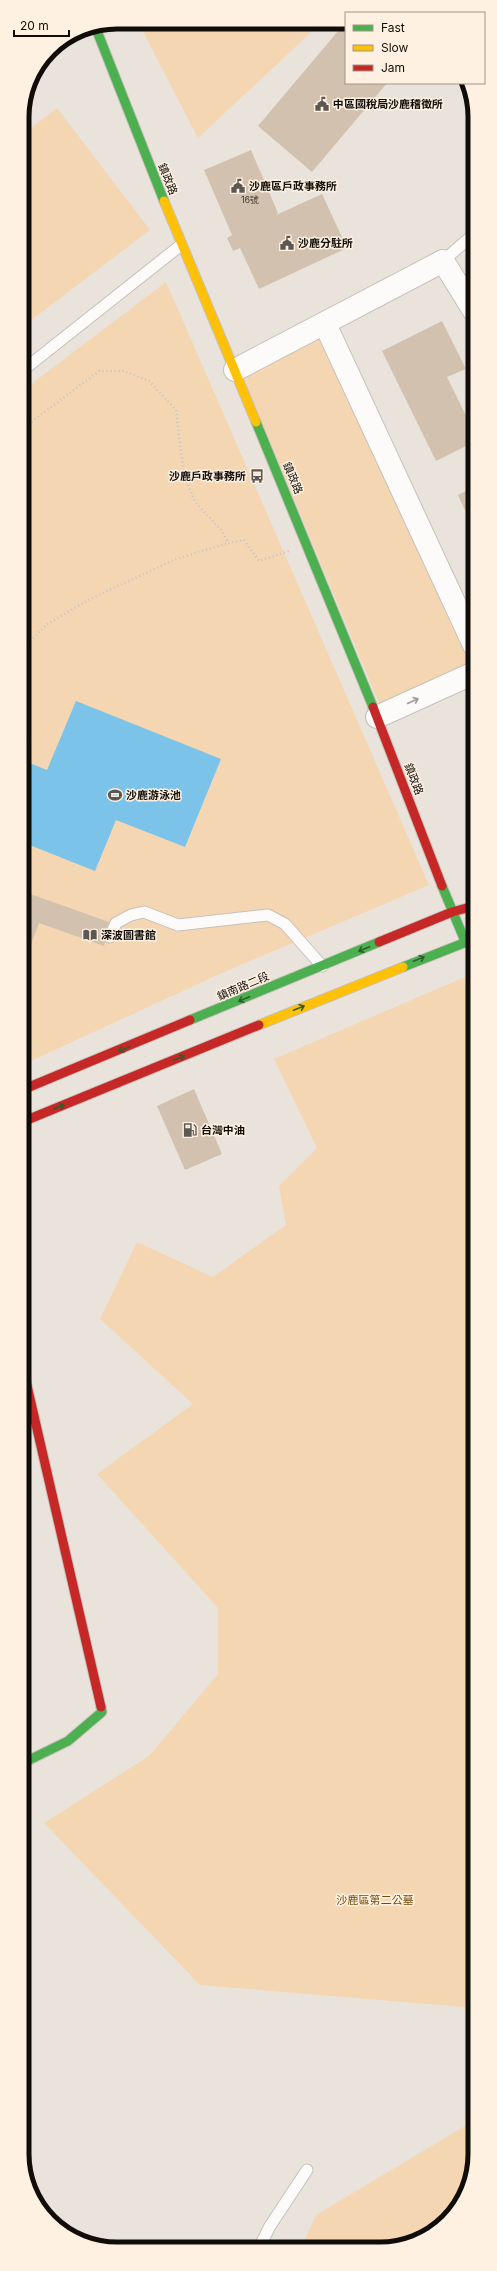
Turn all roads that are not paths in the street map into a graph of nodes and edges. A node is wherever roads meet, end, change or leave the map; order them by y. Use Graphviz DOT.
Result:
graph roads {
  1 [pos="97,32"];
  2 [pos="468,239"];
  3 [pos="181,245"];
  4 [pos="442,261"];
  5 [pos="468,302"];
  6 [pos="325,324"];
  7 [pos="29,365"];
  8 [pos="235,370"];
  9 [pos="468,632"];
  10 [pos="468,677"];
  11 [pos="377,717"];
  12 [pos="468,908"];
  13 [pos="452,912"];
  14 [pos="110,937"];
  15 [pos="468,940"];
  16 [pos="465,941"];
  17 [pos="322,966"];
  18 [pos="29,1087"];
  19 [pos="29,1119"];
  20 [pos="29,1394"];
  21 [pos="29,1760"];
  22 [pos="307,2170"];
  23 [pos="262,2242"];
  1 -- 3 [label="street, 鎮政路"];
  2 -- 4 [label="lane"];
  3 -- 7 [label="lane"];
  3 -- 8 [label="street, 鎮政路"];
  4 -- 5 [label="street"];
  4 -- 6 [label="street"];
  6 -- 8 [label="street"];
  6 -- 9 [label="street"];
  8 -- 11 [label="street, 鎮政路"];
  11 -- 10 [label="street, one-way"];
  11 -- 13 [label="street, 鎮政路"];
  12 -- 13 [label="street, 鎮南路二段"];
  13 -- 16 [label="street, 鎮政路"];
  13 -- 17 [label="street, 鎮南路二段, one-way"];
  14 -- 17 [label="lane"];
  15 -- 16 [label="street"];
  19 -- 16 [label="street, one-way"];
  17 -- 18 [label="street, 鎮南路二段, one-way"];
  20 -- 21 [label="street"];
  22 -- 23 [label="lane"];
}
